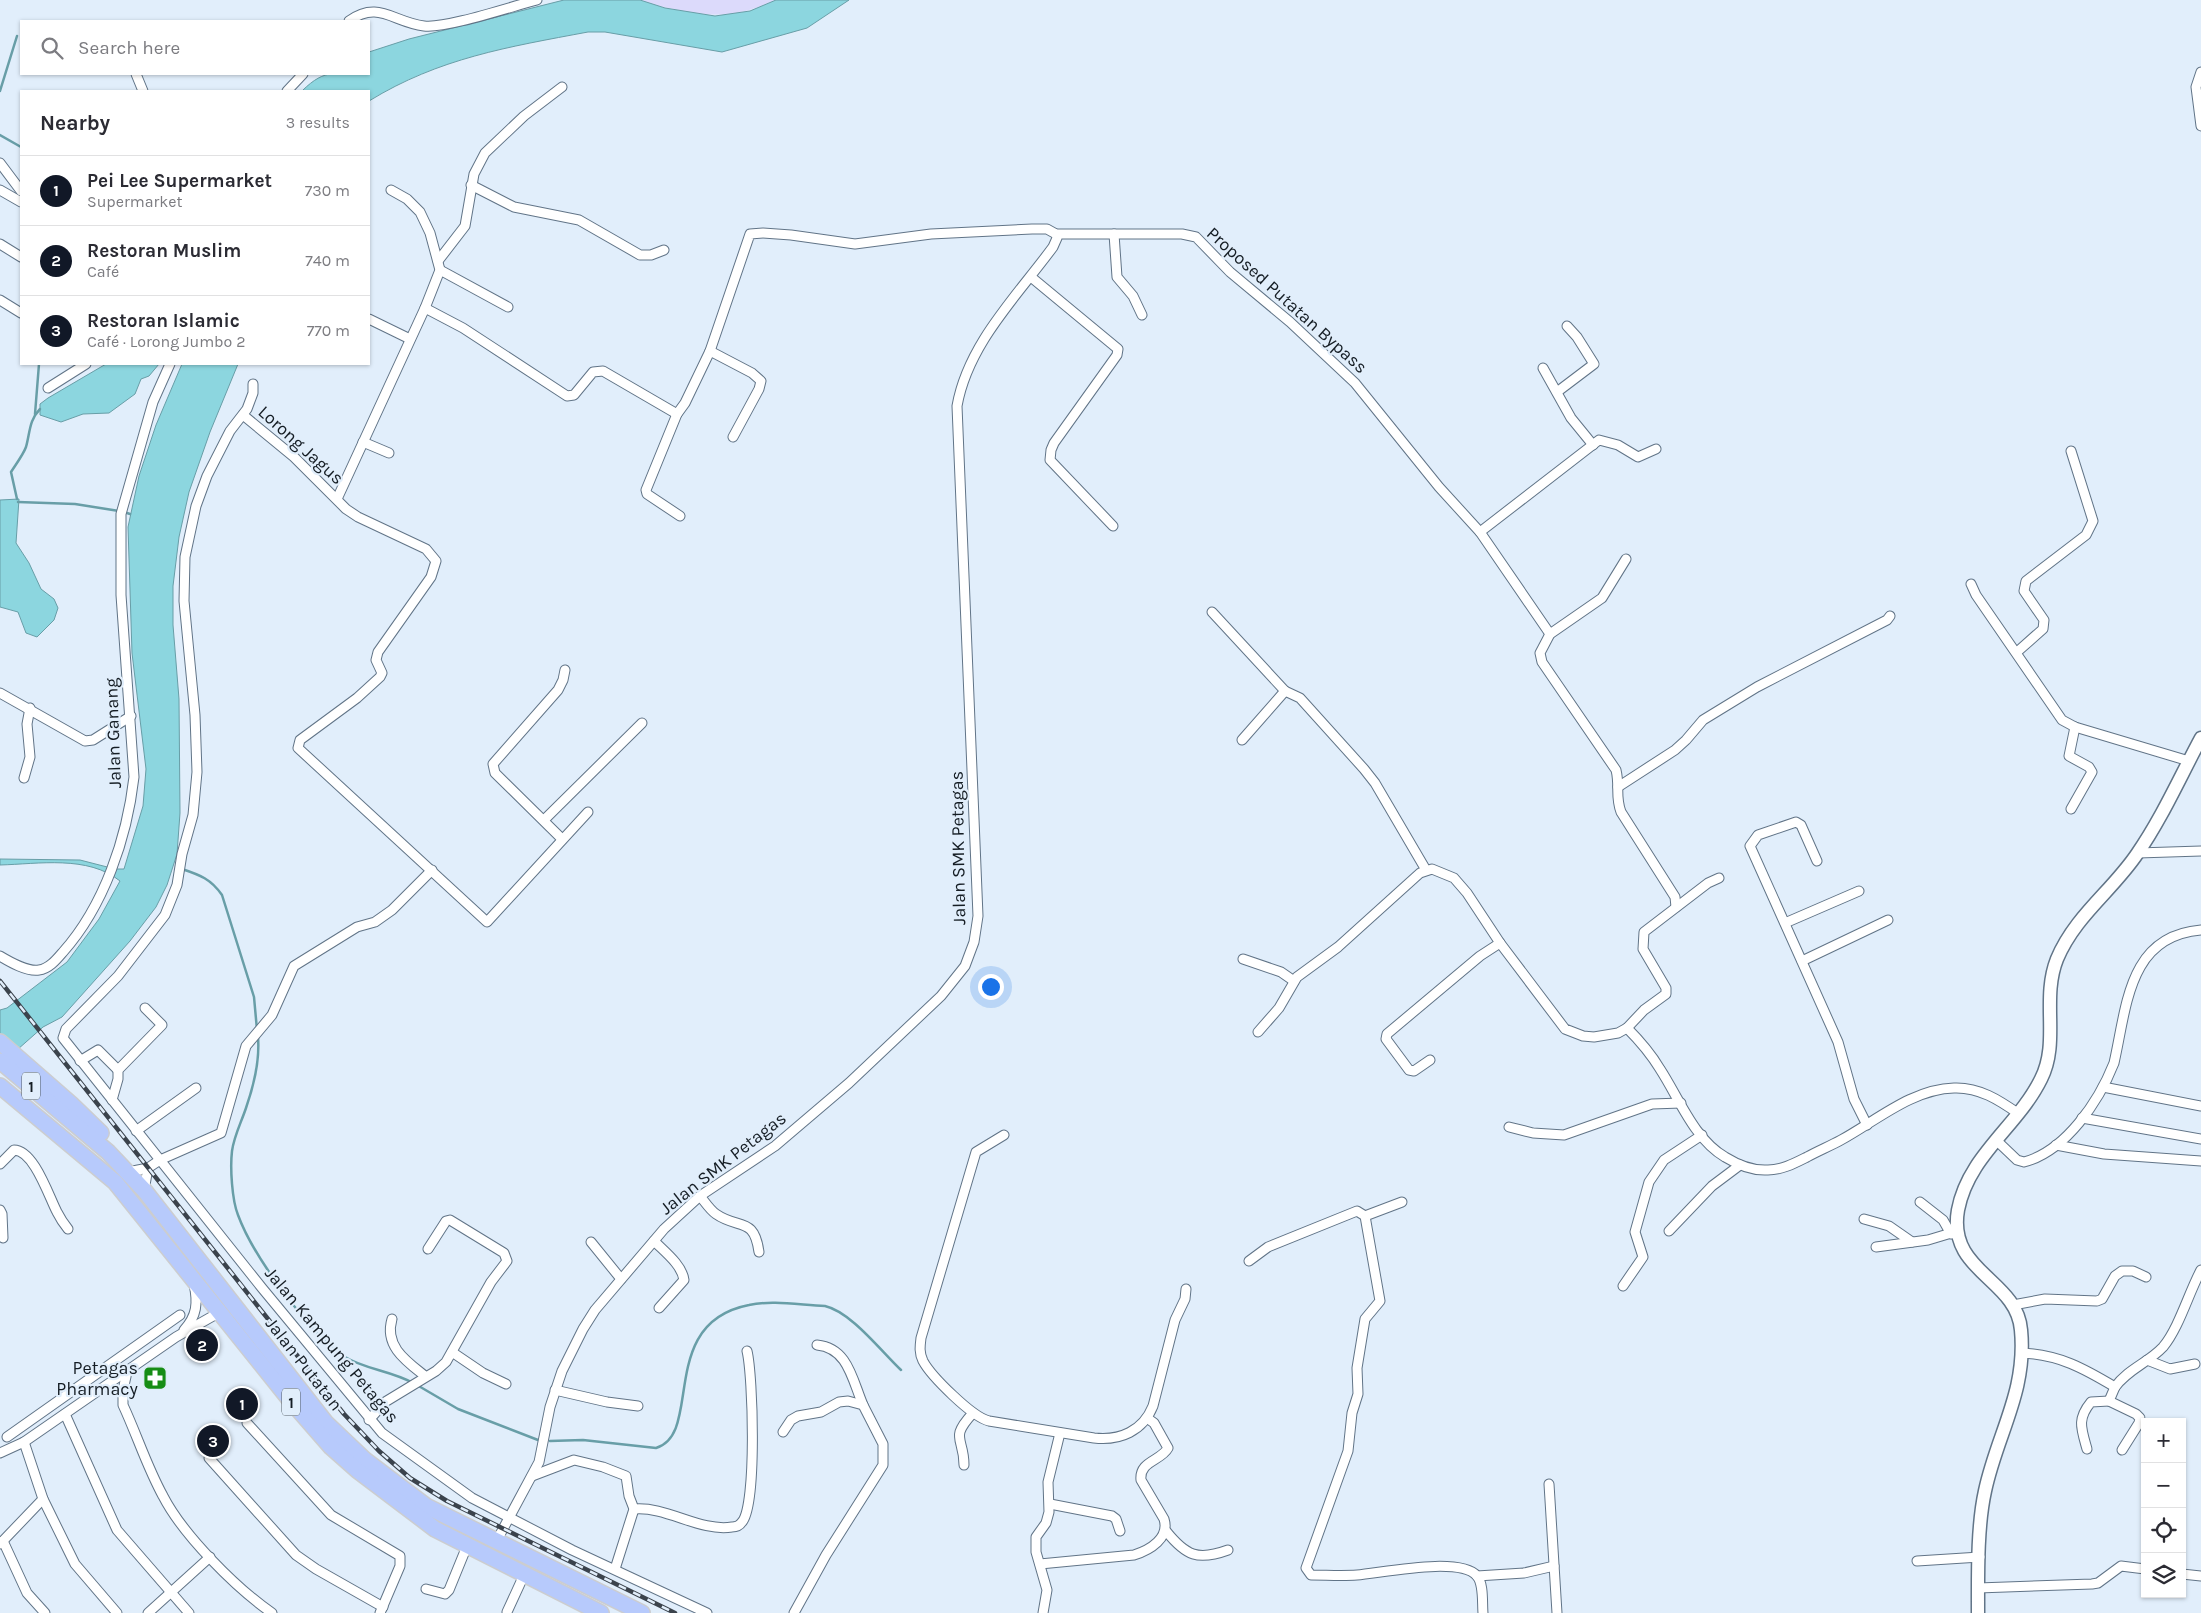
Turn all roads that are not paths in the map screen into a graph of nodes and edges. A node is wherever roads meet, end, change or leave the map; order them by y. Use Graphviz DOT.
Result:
graph roads {
  1 [pos="537,0"];
  2 [pos="350,20"];
  3 [pos="2201,72"];
  4 [pos="136,75"];
  5 [pos="302,75"];
  6 [pos="562,87"];
  7 [pos="143,90"];
  8 [pos="288,90"];
  9 [pos="2201,126"];
  10 [pos="0,163"];
  11 [pos="471,185"];
  12 [pos="0,190"];
  13 [pos="20,190"];
  14 [pos="391,190"];
  15 [pos="20,201"];
  16 [pos="1056,234"];
  17 [pos="1114,234"];
  18 [pos="0,244"];
  19 [pos="664,250"];
  20 [pos="20,256"];
  21 [pos="439,265"];
  22 [pos="1031,277"];
  23 [pos="0,300"];
  24 [pos="508,307"];
  25 [pos="425,308"];
  26 [pos="20,312"];
  27 [pos="1142,315"];
  28 [pos="370,319"];
  29 [pos="1567,326"];
  30 [pos="410,339"];
  31 [pos="710,351"];
  32 [pos="84,365"];
  33 [pos="170,365"];
  34 [pos="1543,368"];
  35 [pos="252,384"];
  36 [pos="48,388"];
  37 [pos="1557,392"];
  38 [pos="677,414"];
  39 [pos="244,415"];
  40 [pos="733,437"];
  41 [pos="363,442"];
  42 [pos="1593,445"];
  43 [pos="1656,449"];
  44 [pos="2072,451"];
  45 [pos="389,454"];
  46 [pos="337,499"];
  47 [pos="680,516"];
  48 [pos="1113,526"];
  49 [pos="1480,532"];
  50 [pos="1626,559"];
  51 [pos="1971,584"];
  52 [pos="1212,612"];
  53 [pos="1890,616"];
  54 [pos="1550,634"];
  55 [pos="2017,652"];
  56 [pos="564,670"];
  57 [pos="1285,691"];
  58 [pos="0,693"];
  59 [pos="30,708"];
  60 [pos="131,716"];
  61 [pos="642,723"];
  62 [pos="2075,728"];
  63 [pos="2201,738"];
  64 [pos="1242,740"];
  65 [pos="2189,761"];
  66 [pos="24,778"];
  67 [pos="1618,787"];
  68 [pos="2071,809"];
  69 [pos="588,812"];
  70 [pos="544,820"];
  71 [pos="562,838"];
  72 [pos="2201,851"];
  73 [pos="2138,853"];
  74 [pos="1817,862"];
  75 [pos="432,870"];
  76 [pos="1426,870"];
  77 [pos="1719,878"];
  78 [pos="1859,890"];
  79 [pos="1676,907"];
  80 [pos="1888,920"];
  81 [pos="1785,923"];
  82 [pos="2201,930"];
  83 [pos="1500,944"];
  84 [pos="0,956"];
  85 [pos="1243,959"];
  86 [pos="1802,961"];
  87 [pos="1294,981"];
  88 [pos="145,1008"];
  89 [pos="1627,1028"];
  90 [pos="1258,1032"];
  91 [pos="0,1042"];
  92 [pos="1430,1060"];
  93 [pos="0,1061"];
  94 [pos="80,1061"];
  95 [pos="118,1070"];
  96 [pos="0,1086"];
  97 [pos="2103,1087"];
  98 [pos="196,1088"];
  99 [pos="112,1100"];
  100 [pos="1681,1103"];
  101 [pos="2201,1106"];
  102 [pos="67,1108"];
  103 [pos="2019,1114"];
  104 [pos="2082,1118"];
  105 [pos="1867,1125"];
  106 [pos="1509,1127"];
  107 [pos="136,1130"];
  108 [pos="1004,1135"];
  109 [pos="1702,1135"];
  110 [pos="2201,1139"];
  111 [pos="1996,1140"];
  112 [pos="2056,1144"];
  113 [pos="160,1160"];
  114 [pos="2201,1161"];
  115 [pos="0,1164"];
  116 [pos="1740,1165"];
  117 [pos="141,1170"];
  118 [pos="700,1196"];
  119 [pos="154,1202"];
  120 [pos="1402,1202"];
  121 [pos="1920,1202"];
  122 [pos="0,1210"];
  123 [pos="1365,1216"];
  124 [pos="1864,1219"];
  125 [pos="68,1229"];
  126 [pos="1669,1231"];
  127 [pos="1954,1232"];
  128 [pos="2,1238"];
  129 [pos="654,1241"];
  130 [pos="591,1242"];
  131 [pos="1912,1242"];
  132 [pos="1876,1247"];
  133 [pos="428,1249"];
  134 [pos="759,1252"];
  135 [pos="1249,1261"];
  136 [pos="2201,1270"];
  137 [pos="2146,1277"];
  138 [pos="621,1279"];
  139 [pos="194,1280"];
  140 [pos="1623,1286"];
  141 [pos="1186,1290"];
  142 [pos="2013,1304"];
  143 [pos="659,1308"];
  144 [pos="220,1312"];
  145 [pos="180,1315"];
  146 [pos="392,1319"];
  147 [pos="176,1337"];
  148 [pos="817,1345"];
  149 [pos="747,1351"];
  150 [pos="452,1352"];
  151 [pos="2022,1353"];
  152 [pos="2147,1360"];
  153 [pos="2195,1364"];
  154 [pos="127,1372"];
  155 [pos="425,1376"];
  156 [pos="506,1384"];
  157 [pos="2115,1387"];
  158 [pos="555,1390"];
  159 [pos="2109,1401"];
  160 [pos="863,1404"];
  161 [pos="638,1406"];
  162 [pos="974,1413"];
  163 [pos="65,1414"];
  164 [pos="1147,1418"];
  165 [pos="369,1420"];
  166 [pos="247,1423"];
  167 [pos="24,1426"];
  168 [pos="783,1432"];
  169 [pos="1060,1433"];
  170 [pos="7,1437"];
  171 [pos="27,1440"];
  172 [pos="2087,1448"];
  173 [pos="2122,1450"];
  174 [pos="0,1453"];
  175 [pos="208,1458"];
  176 [pos="964,1466"];
  177 [pos="532,1476"];
  178 [pos="1549,1484"];
  179 [pos="43,1499"];
  180 [pos="1050,1504"];
  181 [pos="634,1509"];
  182 [pos="511,1516"];
  183 [pos="1120,1531"];
  184 [pos="1166,1531"];
  185 [pos="2,1542"];
  186 [pos="496,1542"];
  187 [pos="467,1546"];
  188 [pos="1228,1550"];
  189 [pos="210,1556"];
  190 [pos="1980,1557"];
  191 [pos="1917,1561"];
  192 [pos="1040,1564"];
  193 [pos="1554,1566"];
  194 [pos="2141,1568"];
  195 [pos="615,1569"];
  196 [pos="2186,1574"];
  197 [pos="524,1575"];
  198 [pos="1477,1576"];
  199 [pos="2201,1576"];
  200 [pos="1978,1588"];
  201 [pos="426,1589"];
  202 [pos="171,1592"];
  203 [pos="381,1610"];
  204 [pos="595,1611"];
  205 [pos="507,1612"];
  206 [pos="45,1613"];
  207 [pos="117,1613"];
  208 [pos="148,1613"];
  209 [pos="189,1613"];
  210 [pos="272,1613"];
  211 [pos="642,1613"];
  212 [pos="707,1613"];
  213 [pos="794,1613"];
  214 [pos="1043,1613"];
  215 [pos="1482,1613"];
  216 [pos="1557,1613"];
  217 [pos="1978,1613"];
  1 -- 2 [label="street"];
  3 -- 9 [label="street"];
  4 -- 7 [label="street"];
  5 -- 8 [label="street"];
  6 -- 11 [label="street"];
  10 -- 13 [label="street"];
  11 -- 19 [label="street"];
  11 -- 21 [label="street"];
  12 -- 15 [label="street"];
  14 -- 21 [label="street"];
  16 -- 17 [label="street, Proposed Putatan Bypass"];
  16 -- 22 [label="street, Jalan SMK Petagas"];
  16 -- 31 [label="street, Proposed Putatan Bypass"];
  17 -- 27 [label="street"];
  17 -- 49 [label="street, Proposed Putatan Bypass"];
  18 -- 20 [label="street"];
  21 -- 24 [label="street"];
  21 -- 25 [label="street"];
  22 -- 48 [label="street"];
  22 -- 118 [label="street, Jalan SMK Petagas"];
  23 -- 26 [label="street"];
  25 -- 30 [label="street"];
  25 -- 38 [label="street"];
  28 -- 30 [label="street"];
  29 -- 37 [label="street"];
  30 -- 41 [label="street"];
  31 -- 38 [label="street, Proposed Putatan Bypass"];
  31 -- 40 [label="street"];
  32 -- 36 [label="street"];
  33 -- 60 [label="street, Jalan Ganang"];
  34 -- 37 [label="street"];
  35 -- 39 [label="street"];
  37 -- 42 [label="street"];
  38 -- 47 [label="street, Proposed Putatan Bypass"];
  39 -- 46 [label="street, Lorong Jagus"];
  39 -- 94 [label="street, Jalan Kampung Petagas"];
  41 -- 45 [label="street"];
  41 -- 46 [label="street"];
  42 -- 43 [label="street"];
  42 -- 49 [label="street"];
  44 -- 55 [label="street"];
  46 -- 75 [label="street, Lorong Jagus"];
  49 -- 54 [label="street, Proposed Putatan Bypass"];
  50 -- 54 [label="street"];
  51 -- 55 [label="street"];
  52 -- 57 [label="street"];
  53 -- 67 [label="street"];
  54 -- 67 [label="street"];
  55 -- 62 [label="street"];
  56 -- 70 [label="street"];
  57 -- 64 [label="street"];
  57 -- 76 [label="street"];
  58 -- 59 [label="street"];
  59 -- 60 [label="street"];
  59 -- 66 [label="street"];
  60 -- 84 [label="street, Jalan Ganang"];
  61 -- 70 [label="street"];
  62 -- 65 [label="street"];
  62 -- 68 [label="street"];
  63 -- 65 [label="main road"];
  65 -- 73 [label="main road"];
  67 -- 79 [label="street"];
  69 -- 71 [label="street"];
  70 -- 71 [label="street"];
  71 -- 75 [label="street"];
  72 -- 73 [label="street"];
  73 -- 103 [label="main road"];
  74 -- 81 [label="street"];
  75 -- 113 [label="street"];
  76 -- 83 [label="street"];
  76 -- 87 [label="street"];
  77 -- 79 [label="street"];
  78 -- 81 [label="street"];
  79 -- 89 [label="street"];
  80 -- 86 [label="street"];
  81 -- 86 [label="street"];
  82 -- 97 [label="street"];
  83 -- 89 [label="street"];
  83 -- 92 [label="street"];
  85 -- 87 [label="street"];
  86 -- 105 [label="street"];
  87 -- 90 [label="street"];
  88 -- 95 [label="street"];
  89 -- 100 [label="street"];
  91 -- 102 [label="highway"];
  93 -- 102 [label="highway, Jalan Putatan / 1"];
  94 -- 95 [label="street"];
  94 -- 99 [label="street, Jalan Kampung Petagas"];
  95 -- 99 [label="street"];
  96 -- 139 [label="highway, Jalan Putatan / 1"];
  97 -- 101 [label="street"];
  97 -- 104 [label="street"];
  98 -- 107 [label="street"];
  99 -- 107 [label="street, Jalan Kampung Petagas"];
  100 -- 106 [label="street"];
  100 -- 109 [label="street"];
  102 -- 117 [label="highway"];
  102 -- 119 [label="highway, Jalan Putatan / 1"];
  103 -- 105 [label="street"];
  103 -- 111 [label="main road"];
  104 -- 110 [label="street"];
  104 -- 112 [label="street"];
  105 -- 116 [label="street"];
  107 -- 113 [label="street, Jalan Kampung Petagas"];
  108 -- 162 [label="street"];
  109 -- 116 [label="street"];
  109 -- 140 [label="street"];
  111 -- 112 [label="street"];
  111 -- 127 [label="main road"];
  112 -- 114 [label="street"];
  113 -- 117 [label="street"];
  113 -- 165 [label="street, Jalan Kampung Petagas"];
  115 -- 125 [label="street"];
  116 -- 126 [label="street"];
  117 -- 119 [label="highway"];
  118 -- 129 [label="street, Jalan SMK Petagas"];
  118 -- 134 [label="street"];
  119 -- 186 [label="highway, Jalan Putatan / 1"];
  120 -- 123 [label="street"];
  121 -- 127 [label="street"];
  122 -- 128 [label="street"];
  123 -- 135 [label="street"];
  123 -- 198 [label="street"];
  124 -- 131 [label="street"];
  127 -- 131 [label="street"];
  127 -- 142 [label="main road"];
  129 -- 138 [label="street, Jalan SMK Petagas"];
  129 -- 143 [label="street"];
  130 -- 138 [label="street"];
  131 -- 132 [label="street"];
  133 -- 150 [label="street"];
  136 -- 152 [label="street"];
  137 -- 142 [label="street"];
  138 -- 158 [label="street, Jalan SMK Petagas"];
  139 -- 144 [label="highway, Jalan Putatan / 1"];
  139 -- 147 [label="street"];
  141 -- 164 [label="street"];
  142 -- 151 [label="main road"];
  144 -- 147 [label="street"];
  144 -- 187 [label="highway, Jalan Putatan / 1"];
  145 -- 167 [label="street"];
  146 -- 155 [label="street"];
  147 -- 154 [label="street"];
  148 -- 160 [label="street"];
  149 -- 181 [label="street"];
  150 -- 155 [label="street"];
  150 -- 156 [label="street"];
  151 -- 157 [label="street"];
  151 -- 190 [label="main road"];
  152 -- 153 [label="street"];
  152 -- 157 [label="street"];
  154 -- 163 [label="street"];
  154 -- 189 [label="street"];
  155 -- 165 [label="street"];
  157 -- 159 [label="street"];
  158 -- 161 [label="street"];
  158 -- 177 [label="street, Jalan SMK Petagas"];
  159 -- 172 [label="street"];
  159 -- 173 [label="street"];
  160 -- 168 [label="street"];
  160 -- 213 [label="street"];
  162 -- 169 [label="street"];
  162 -- 176 [label="street"];
  163 -- 171 [label="street"];
  163 -- 202 [label="street"];
  164 -- 169 [label="street"];
  164 -- 184 [label="street"];
  165 -- 182 [label="street, Jalan Kampung Petagas"];
  166 -- 203 [label="street"];
  167 -- 170 [label="street"];
  167 -- 171 [label="street"];
  169 -- 180 [label="street"];
  171 -- 174 [label="street"];
  171 -- 179 [label="street"];
  175 -- 203 [label="street"];
  177 -- 181 [label="street"];
  177 -- 182 [label="street, Jalan SMK Petagas"];
  178 -- 193 [label="street"];
  179 -- 185 [label="street"];
  179 -- 207 [label="street"];
  180 -- 183 [label="street"];
  180 -- 192 [label="street"];
  181 -- 195 [label="street"];
  182 -- 186 [label="street, Jalan SMK Petagas"];
  182 -- 195 [label="street, Jalan Kampung Petagas"];
  184 -- 188 [label="street"];
  184 -- 192 [label="street"];
  185 -- 206 [label="street"];
  186 -- 211 [label="highway, Jalan Putatan / 1"];
  187 -- 197 [label="highway, Jalan Putatan / 1"];
  187 -- 201 [label="street"];
  189 -- 202 [label="street"];
  189 -- 210 [label="street"];
  190 -- 191 [label="street"];
  190 -- 200 [label="main road"];
  192 -- 214 [label="street"];
  193 -- 198 [label="street"];
  193 -- 216 [label="street"];
  194 -- 200 [label="street"];
  195 -- 212 [label="street, Jalan Kampung Petagas"];
  196 -- 199 [label="street"];
  197 -- 204 [label="highway, Jalan Putatan / 1"];
  197 -- 205 [label="street"];
  198 -- 215 [label="street"];
  200 -- 217 [label="main road"];
  202 -- 208 [label="street"];
  202 -- 209 [label="street"];
}
